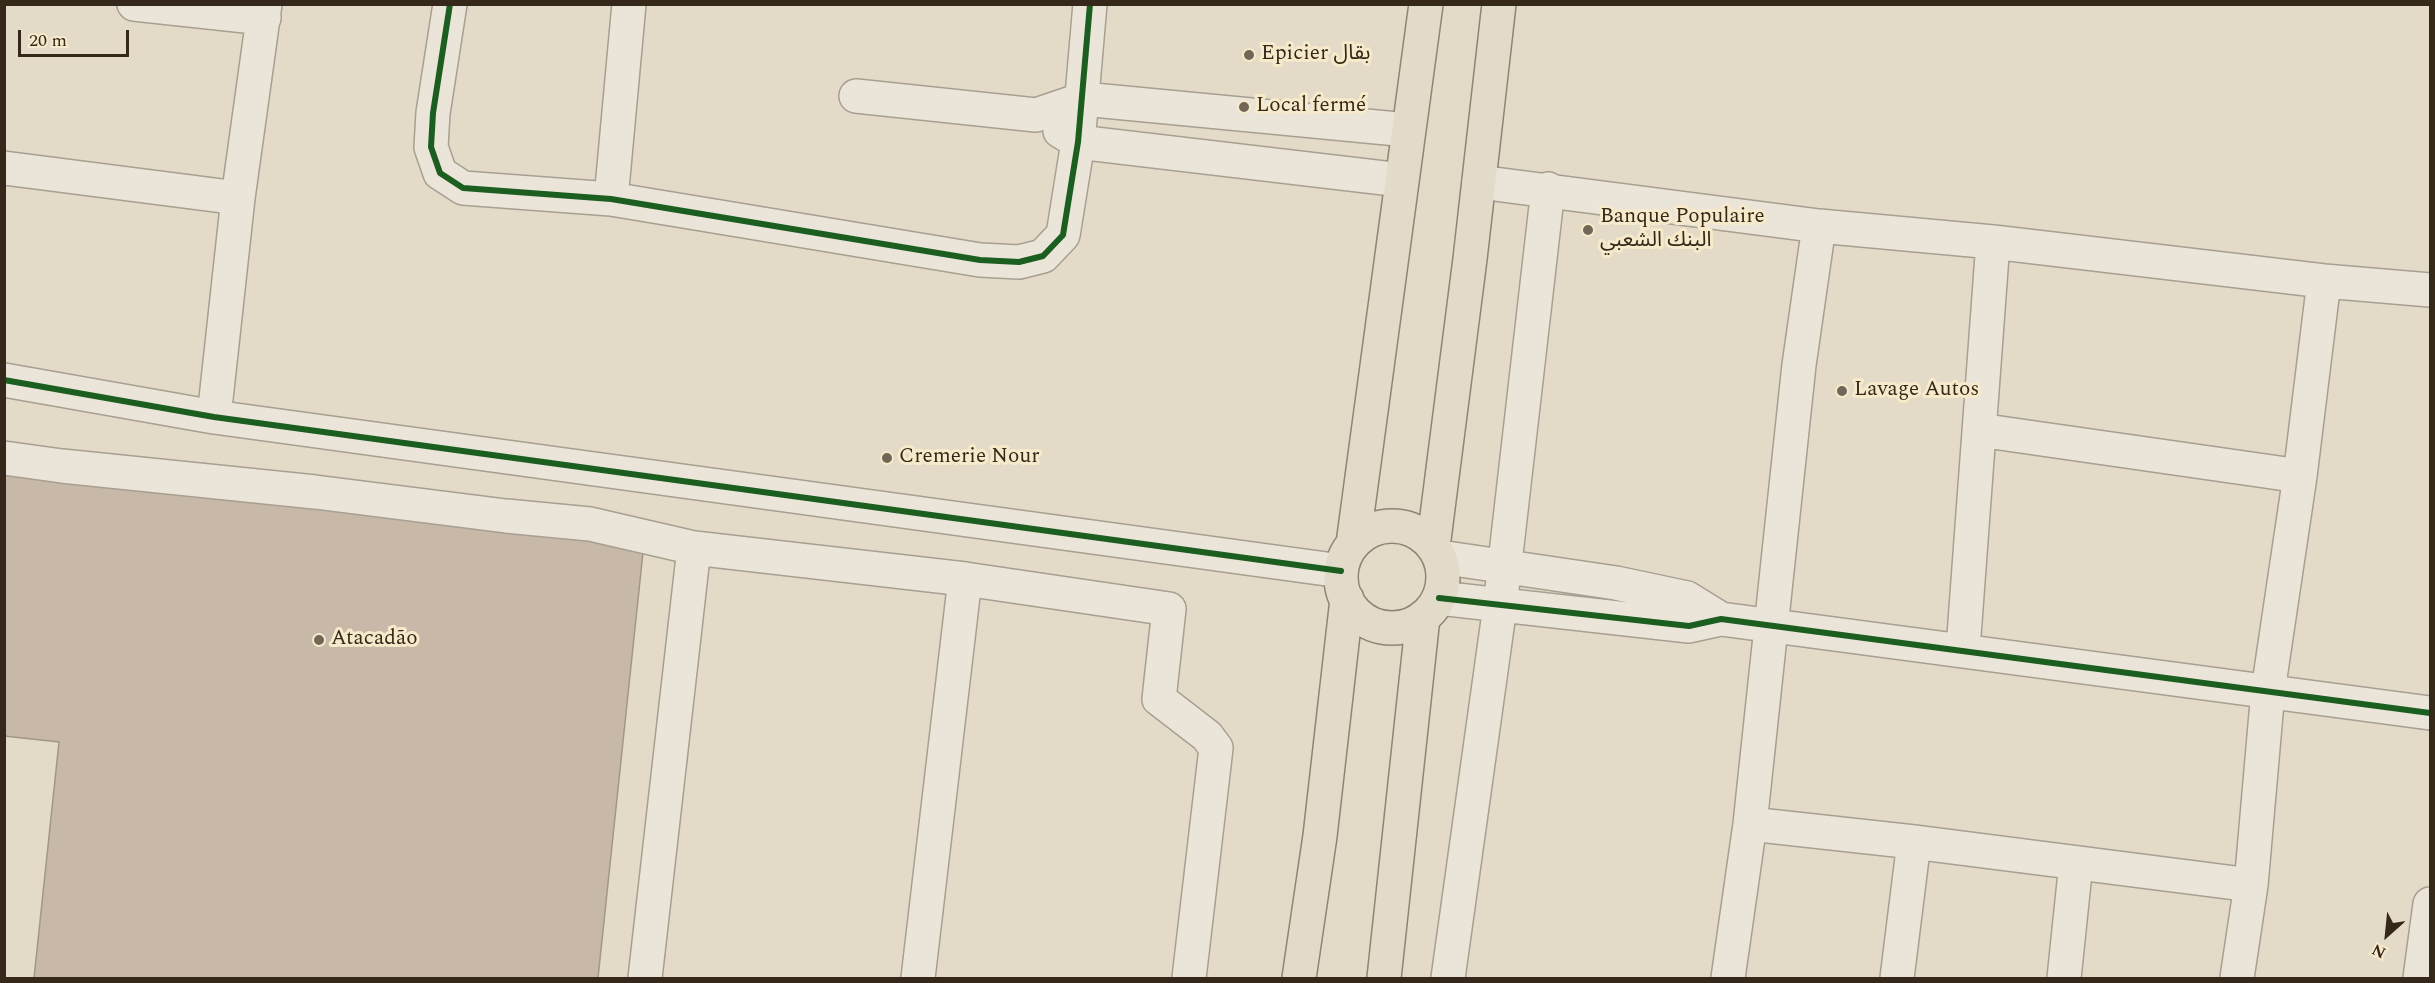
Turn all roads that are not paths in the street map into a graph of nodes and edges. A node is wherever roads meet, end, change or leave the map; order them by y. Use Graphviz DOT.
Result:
graph roads {
  1 [pos="134,4"];
  2 [pos="450,4"];
  3 [pos="629,4"];
  4 [pos="1090,4"];
  5 [pos="1426,4"];
  6 [pos="1499,4"];
  7 [pos="265,11"];
  8 [pos="855,96"];
  9 [pos="1083,99"];
  10 [pos="1036,115"];
  11 [pos="1408,130"];
  12 [pos="1078,142"];
  13 [pos="4,168"];
  14 [pos="1401,180"];
  15 [pos="1479,182"];
  16 [pos="1548,189"];
  17 [pos="238,198"];
  18 [pos="611,199"];
  19 [pos="1819,226"];
  20 [pos="1993,242"];
  21 [pos="2324,281"];
  22 [pos="2430,290"];
  23 [pos="4,380"];
  24 [pos="214,417"];
  25 [pos="1978,430"];
  26 [pos="4,458"];
  27 [pos="2300,476"];
  28 [pos="694,548"];
  29 [pos="1437,552"];
  30 [pos="1504,566"];
  31 [pos="1347,571"];
  32 [pos="965,579"];
  33 [pos="1500,606"];
  34 [pos="1431,608"];
  35 [pos="1721,619"];
  36 [pos="1771,625"];
  37 [pos="1963,650"];
  38 [pos="2268,691"];
  39 [pos="2430,713"];
  40 [pos="1750,824"];
  41 [pos="1914,842"];
  42 [pos="2076,863"];
  43 [pos="2251,885"];
  44 [pos="2430,903"];
  45 [pos="645,978"];
  46 [pos="918,978"];
  47 [pos="1189,978"];
  48 [pos="1299,978"];
  49 [pos="1384,978"];
  50 [pos="1448,978"];
  51 [pos="1728,978"];
  52 [pos="1897,978"];
  53 [pos="2064,978"];
  54 [pos="2237,978"];
  55 [pos="2420,978"];
  1 -- 7 [label="street"];
  2 -- 18 [label="street"];
  3 -- 18 [label="street"];
  4 -- 9 [label="street"];
  5 -- 11 [label="main road"];
  6 -- 15 [label="main road"];
  7 -- 17 [label="street"];
  8 -- 10 [label="street"];
  9 -- 10 [label="street"];
  9 -- 11 [label="street"];
  9 -- 12 [label="street"];
  10 -- 12 [label="street"];
  11 -- 14 [label="main road"];
  12 -- 14 [label="street"];
  12 -- 18 [label="street"];
  13 -- 17 [label="street"];
  14 -- 31 [label="main road"];
  15 -- 16 [label="street"];
  15 -- 29 [label="main road"];
  16 -- 19 [label="street"];
  16 -- 30 [label="street"];
  17 -- 24 [label="street"];
  19 -- 20 [label="street"];
  19 -- 36 [label="street"];
  20 -- 21 [label="street"];
  20 -- 25 [label="street"];
  21 -- 22 [label="street"];
  21 -- 27 [label="street"];
  23 -- 24 [label="street"];
  24 -- 31 [label="street"];
  25 -- 27 [label="street"];
  25 -- 37 [label="street"];
  26 -- 28 [label="street"];
  27 -- 38 [label="street"];
  28 -- 32 [label="street"];
  28 -- 45 [label="street"];
  29 -- 30 [label="street"];
  29 -- 31 [label="main road"];
  29 -- 34 [label="main road"];
  30 -- 33 [label="street"];
  30 -- 35 [label="street"];
  31 -- 34 [label="main road"];
  31 -- 48 [label="main road"];
  32 -- 46 [label="street"];
  32 -- 47 [label="street"];
  33 -- 34 [label="street"];
  33 -- 35 [label="street"];
  33 -- 50 [label="street"];
  34 -- 49 [label="main road"];
  35 -- 36 [label="street"];
  36 -- 37 [label="street"];
  36 -- 40 [label="street"];
  37 -- 38 [label="street"];
  38 -- 39 [label="street"];
  38 -- 43 [label="street"];
  40 -- 41 [label="street"];
  40 -- 51 [label="street"];
  41 -- 42 [label="street"];
  41 -- 52 [label="street"];
  42 -- 43 [label="street"];
  42 -- 53 [label="street"];
  43 -- 54 [label="street"];
  44 -- 55 [label="street"];
}
